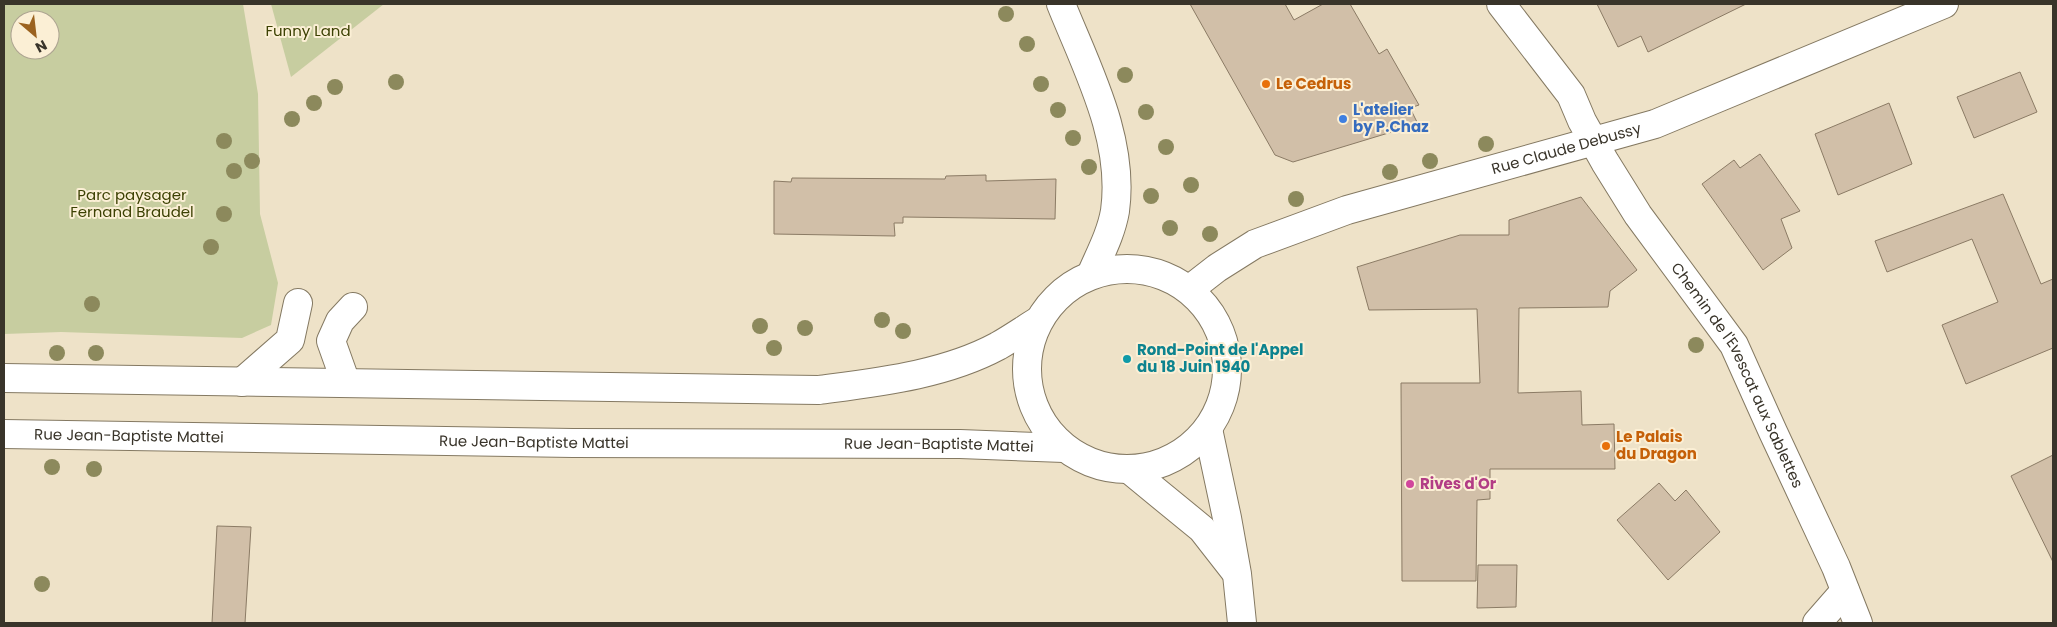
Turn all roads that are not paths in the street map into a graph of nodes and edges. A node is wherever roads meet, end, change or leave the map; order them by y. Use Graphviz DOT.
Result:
graph roads {
  1 [pos="1061,4"];
  2 [pos="1501,4"];
  3 [pos="1944,4"];
  4 [pos="1593,141"];
  5 [pos="1090,275"];
  6 [pos="1190,289"];
  7 [pos="298,303"];
  8 [pos="353,307"];
  9 [pos="1038,321"];
  10 [pos="4,378"];
  11 [pos="242,382"];
  12 [pos="346,383"];
  13 [pos="1208,429"];
  14 [pos="4,434"];
  15 [pos="1064,448"];
  16 [pos="1130,470"];
  17 [pos="1237,574"];
  18 [pos="1845,591"];
  19 [pos="1242,623"];
  20 [pos="1817,623"];
  21 [pos="1858,623"];
  1 -- 5 [label="main road"];
  2 -- 4 [label="main road, Chemin de l'Evescat aux Sablettes"];
  3 -- 4 [label="main road, Rue Claude Debussy"];
  4 -- 6 [label="main road, Rue Claude Debussy"];
  4 -- 18 [label="main road, Chemin de l'Evescat aux Sablettes"];
  5 -- 6 [label="main road"];
  5 -- 9 [label="main road"];
  6 -- 13 [label="main road"];
  7 -- 11 [label="main road"];
  8 -- 12 [label="main road"];
  9 -- 12 [label="main road"];
  9 -- 15 [label="main road"];
  10 -- 11 [label="main road"];
  11 -- 12 [label="main road"];
  13 -- 16 [label="main road"];
  13 -- 17 [label="main road"];
  14 -- 15 [label="main road, Rue Jean-Baptiste Mattei"];
  15 -- 16 [label="main road"];
  16 -- 17 [label="main road"];
  17 -- 19 [label="main road"];
  18 -- 20 [label="main road"];
  18 -- 21 [label="main road, Chemin de l'Evescat aux Sablettes"];
}
